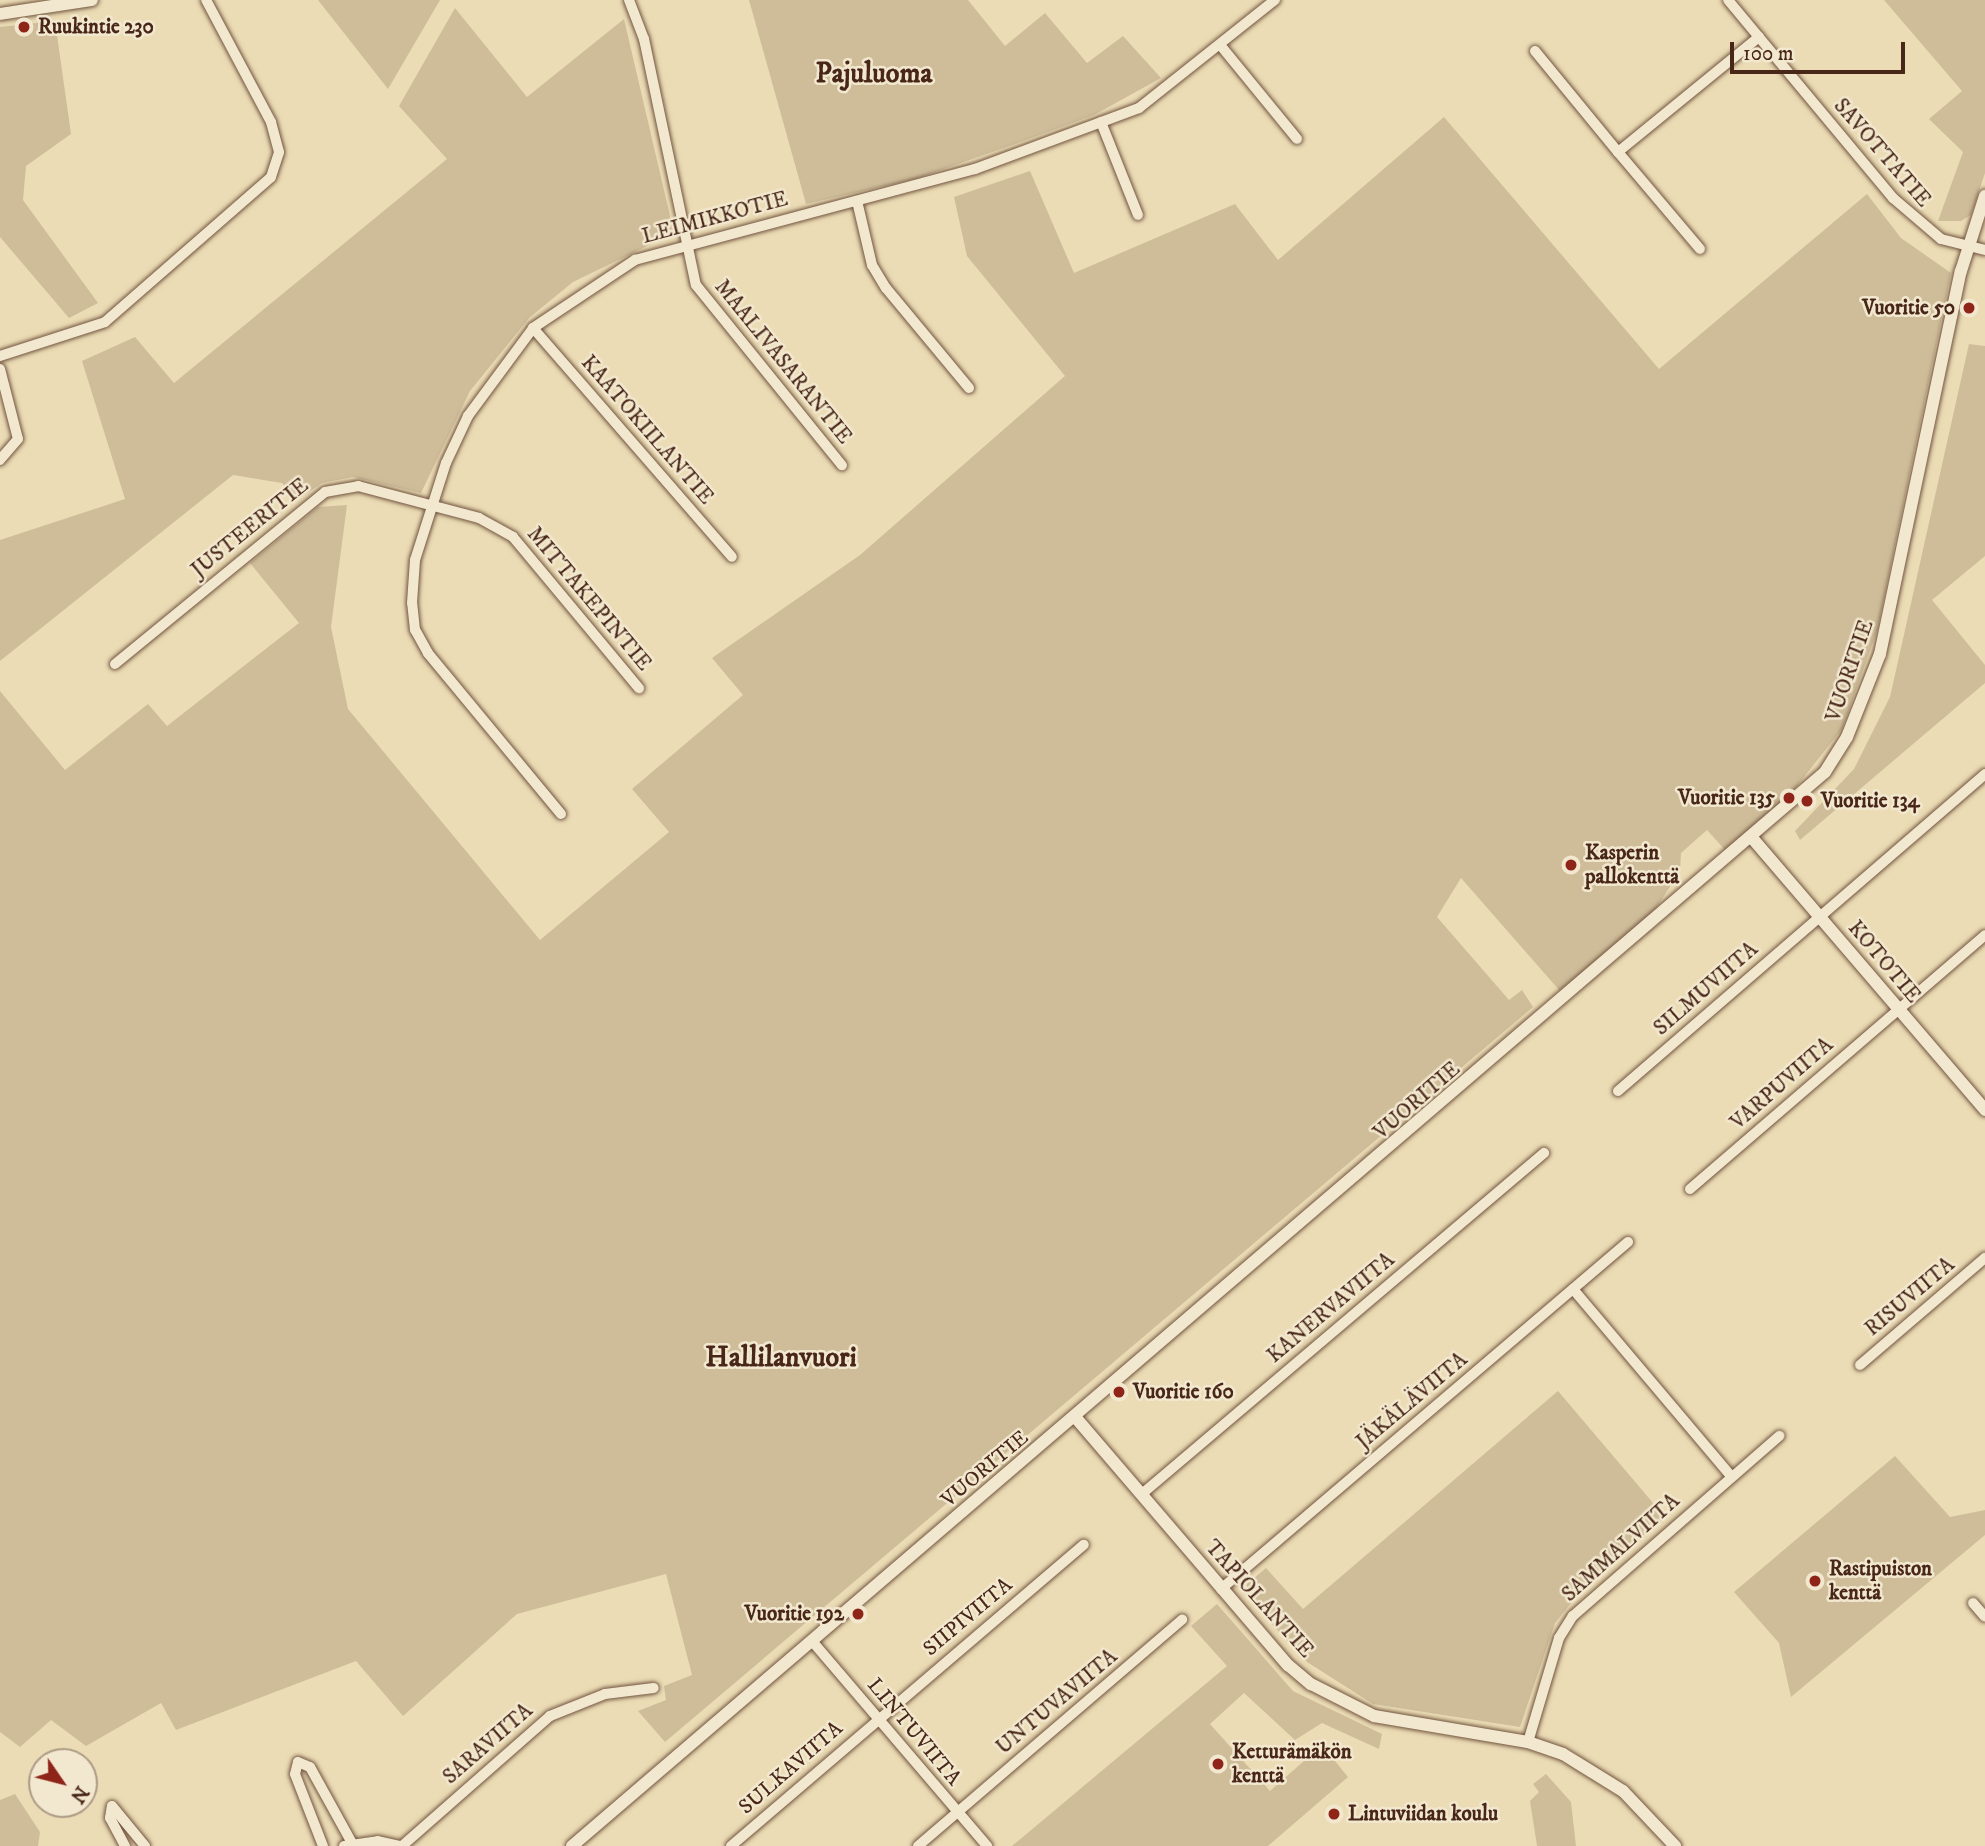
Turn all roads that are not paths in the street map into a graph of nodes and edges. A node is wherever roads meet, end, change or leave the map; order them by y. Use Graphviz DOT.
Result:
graph roads {
  1 [pos="92,0"];
  2 [pos="206,0"];
  3 [pos="629,0"];
  4 [pos="1275,0"];
  5 [pos="1728,0"];
  6 [pos="18,6"];
  7 [pos="0,14"];
  8 [pos="1759,37"];
  9 [pos="1221,46"];
  10 [pos="1535,51"];
  11 [pos="1101,122"];
  12 [pos="1297,139"];
  13 [pos="1618,152"];
  14 [pos="1985,196"];
  15 [pos="857,201"];
  16 [pos="1138,215"];
  17 [pos="688,241"];
  18 [pos="1968,246"];
  19 [pos="1700,249"];
  20 [pos="1985,250"];
  21 [pos="533,328"];
  22 [pos="0,356"];
  23 [pos="0,369"];
  24 [pos="969,388"];
  25 [pos="0,460"];
  26 [pos="842,465"];
  27 [pos="431,506"];
  28 [pos="732,558"];
  29 [pos="115,664"];
  30 [pos="639,688"];
  31 [pos="1985,774"];
  32 [pos="561,814"];
  33 [pos="1754,839"];
  34 [pos="1820,916"];
  35 [pos="1985,935"];
  36 [pos="1899,1009"];
  37 [pos="1618,1091"];
  38 [pos="1983,1103"];
  39 [pos="1544,1153"];
  40 [pos="1690,1189"];
  41 [pos="1628,1242"];
  42 [pos="1985,1258"];
  43 [pos="1573,1289"];
  44 [pos="1860,1365"];
  45 [pos="1076,1418"];
  46 [pos="1779,1436"];
  47 [pos="1731,1476"];
  48 [pos="1143,1493"];
  49 [pos="1084,1545"];
  50 [pos="1221,1589"];
  51 [pos="1973,1602"];
  52 [pos="1985,1617"];
  53 [pos="1182,1620"];
  54 [pos="812,1641"];
  55 [pos="654,1688"];
  56 [pos="877,1719"];
  57 [pos="1528,1742"];
  58 [pos="957,1812"];
  59 [pos="348,1844"];
  60 [pos="125,1846"];
  61 [pos="145,1846"];
  62 [pos="323,1846"];
  63 [pos="400,1846"];
  64 [pos="572,1846"];
  65 [pos="731,1846"];
  66 [pos="918,1846"];
  67 [pos="987,1846"];
  68 [pos="1675,1846"];
  1 -- 6 [label="street"];
  2 -- 22 [label="street"];
  3 -- 17 [label="street, MAALIVASARANTIE"];
  4 -- 9 [label="street, LEIMIKKOTIE"];
  5 -- 8 [label="street, SAVOTTATIE"];
  6 -- 7 [label="street"];
  8 -- 13 [label="street"];
  8 -- 18 [label="street, SAVOTTATIE"];
  9 -- 11 [label="street, LEIMIKKOTIE"];
  9 -- 12 [label="street"];
  10 -- 13 [label="street"];
  11 -- 15 [label="street, LEIMIKKOTIE"];
  11 -- 16 [label="street"];
  13 -- 19 [label="street"];
  14 -- 18 [label="street, VUORITIE"];
  15 -- 17 [label="street, LEIMIKKOTIE"];
  15 -- 24 [label="street"];
  17 -- 21 [label="street, LEIMIKKOTIE"];
  17 -- 26 [label="street, MAALIVASARANTIE"];
  18 -- 20 [label="street, SAVOTTATIE"];
  18 -- 33 [label="street, VUORITIE"];
  21 -- 27 [label="street, LEIMIKKOTIE"];
  21 -- 28 [label="street, KAATOKIILANTIE"];
  23 -- 25 [label="street"];
  27 -- 29 [label="street, JUSTEERITIE"];
  27 -- 30 [label="street, MITTAKEPINTIE"];
  27 -- 32 [label="street, LEIMIKKOTIE"];
  31 -- 34 [label="street, SILMUVIITA"];
  33 -- 34 [label="street, KOTOTIE"];
  33 -- 45 [label="street, VUORITIE"];
  34 -- 36 [label="street, KOTOTIE"];
  34 -- 37 [label="street, SILMUVIITA"];
  35 -- 36 [label="street, VARPUVIITA"];
  36 -- 38 [label="street, KOTOTIE"];
  36 -- 40 [label="street, VARPUVIITA"];
  39 -- 48 [label="street, KANERVAVIITA"];
  41 -- 43 [label="street, JÄKÄLÄVIITA"];
  42 -- 44 [label="street, RISUVIITA"];
  43 -- 47 [label="street"];
  43 -- 50 [label="street, JÄKÄLÄVIITA"];
  45 -- 48 [label="street, TAPIOLANTIE"];
  45 -- 54 [label="street, VUORITIE"];
  46 -- 47 [label="street, SAMMALVIITA"];
  47 -- 57 [label="street, SAMMALVIITA"];
  48 -- 50 [label="street, TAPIOLANTIE"];
  49 -- 56 [label="street, SIIPIVIITA"];
  50 -- 57 [label="street, TAPIOLANTIE"];
  51 -- 52 [label="street"];
  53 -- 58 [label="street, UNTUVAVIITA"];
  54 -- 56 [label="street, LINTUVIITA"];
  54 -- 64 [label="street, VUORITIE"];
  55 -- 63 [label="street, SARAVIITA"];
  56 -- 58 [label="street, LINTUVIITA"];
  56 -- 65 [label="street, SULKAVIITA"];
  57 -- 68 [label="street, TAPIOLANTIE"];
  58 -- 66 [label="street, UNTUVAVIITA"];
  58 -- 67 [label="street, LINTUVIITA"];
  59 -- 62 [label="street"];
  59 -- 63 [label="street"];
  60 -- 61 [label="street"];
}
